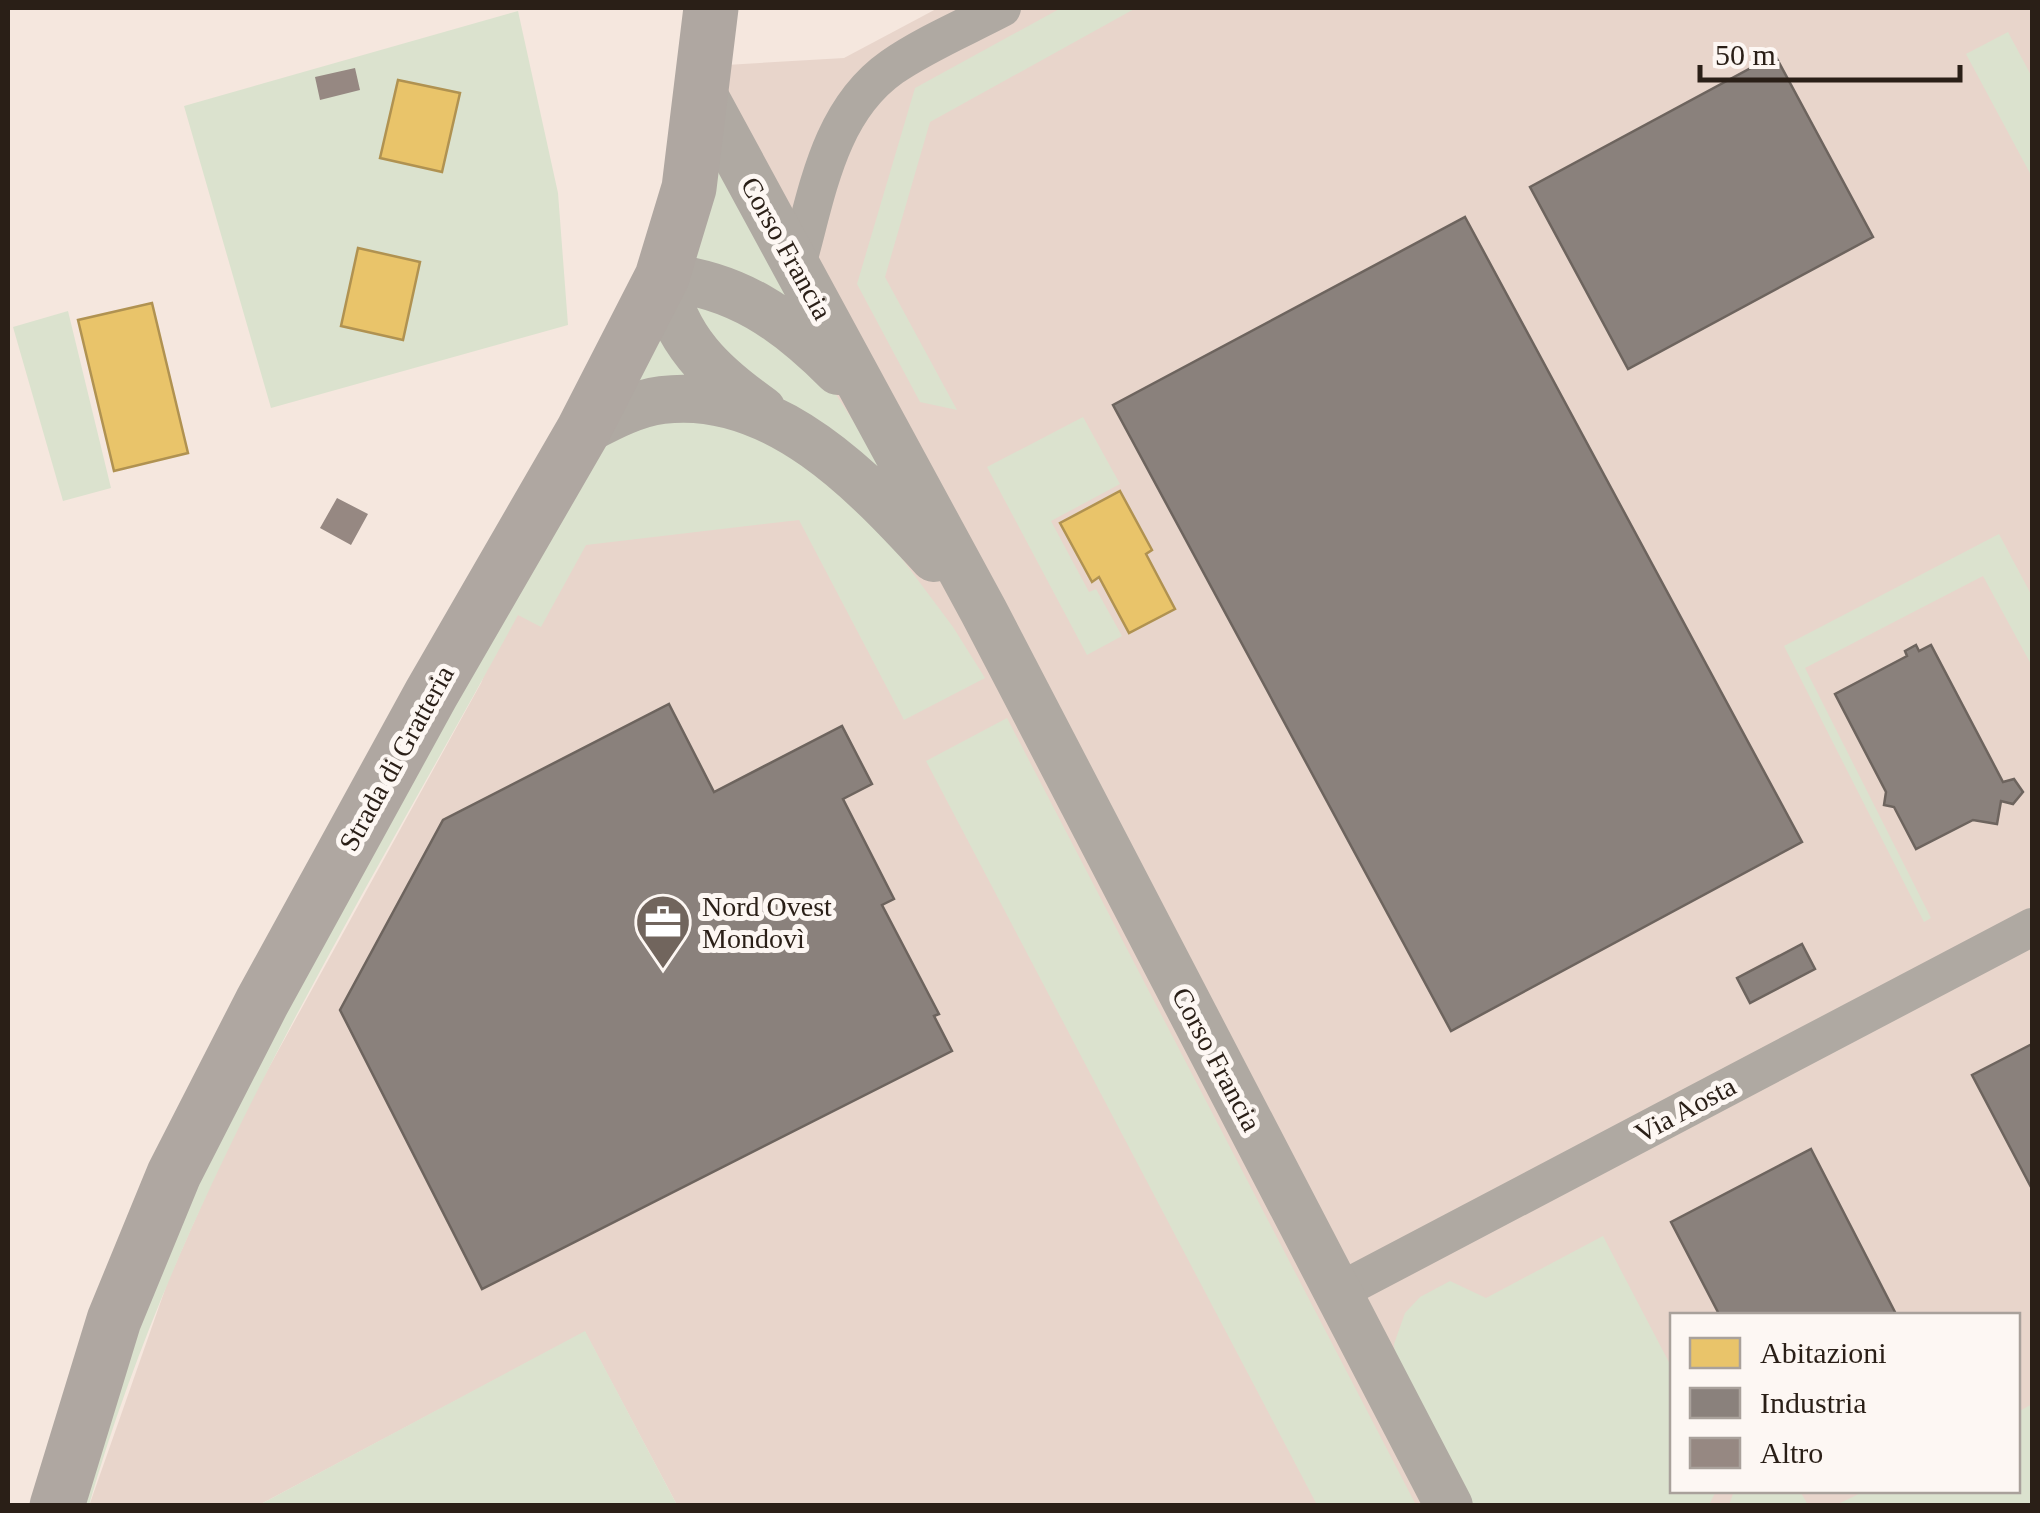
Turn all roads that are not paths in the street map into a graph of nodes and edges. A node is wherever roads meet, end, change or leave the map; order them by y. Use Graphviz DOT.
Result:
graph roads {
  1 [pos="712,8"];
  2 [pos="1002,8"];
  3 [pos="703,94"];
  4 [pos="797,266"];
  5 [pos="662,277"];
  6 [pos="869,401"];
  7 [pos="788,428"];
  8 [pos="583,431"];
  9 [pos="984,612"];
  10 [pos="2032,926"];
  11 [pos="1338,1292"];
  12 [pos="57,1506"];
  13 [pos="1449,1506"];
  1 -- 3 [label="main road, Strada di Gratteria"];
  2 -- 4 [label="street"];
  3 -- 4 [label="street, Corso Francia"];
  3 -- 5 [label="main road, Strada di Gratteria"];
  4 -- 6 [label="street, Corso Francia"];
  5 -- 6 [label="street, Corso Francia"];
  5 -- 7 [label="street, Corso Francia"];
  5 -- 8 [label="main road, Strada di Gratteria"];
  6 -- 9 [label="street, Corso Francia"];
  7 -- 8 [label="street, Corso Francia"];
  7 -- 9 [label="street, Corso Francia"];
  8 -- 12 [label="main road, Strada di Gratteria"];
  9 -- 11 [label="street, Corso Francia"];
  10 -- 11 [label="street, Via Aosta"];
  11 -- 13 [label="street, Corso Francia"];
}
